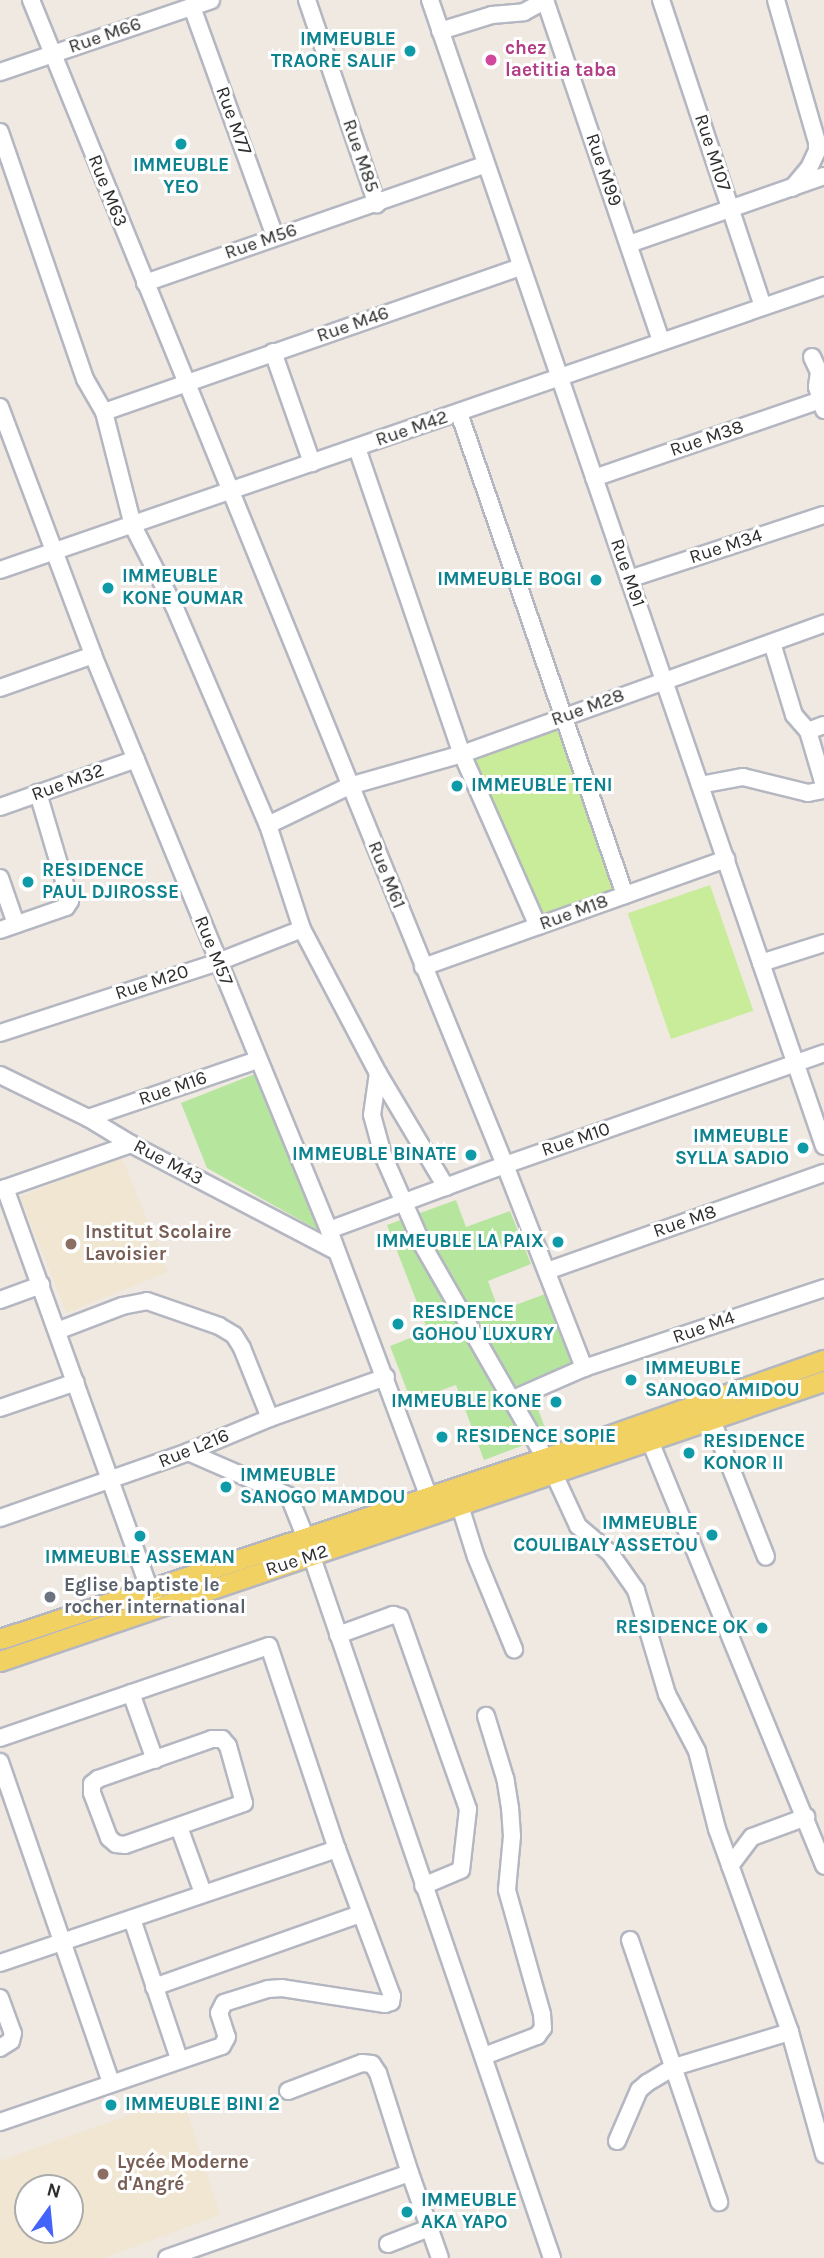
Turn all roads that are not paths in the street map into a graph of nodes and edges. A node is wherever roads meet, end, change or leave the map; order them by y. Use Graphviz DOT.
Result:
graph roads {
  1 [pos="31,0"];
  2 [pos="211,0"];
  3 [pos="307,0"];
  4 [pos="430,0"];
  5 [pos="546,0"];
  6 [pos="661,0"];
  7 [pos="776,0"];
  8 [pos="192,6"];
  9 [pos="440,31"];
  10 [pos="51,54"];
  11 [pos="0,72"];
  12 [pos="0,132"];
  13 [pos="484,165"];
  14 [pos="824,176"];
  15 [pos="791,190"];
  16 [pos="377,204"];
  17 [pos="731,209"];
  18 [pos="275,236"];
  19 [pos="629,244"];
  20 [pos="521,267"];
  21 [pos="145,283"];
  22 [pos="824,286"];
  23 [pos="763,306"];
  24 [pos="661,340"];
  25 [pos="272,352"];
  26 [pos="812,357"];
  27 [pos="559,378"];
  28 [pos="185,382"];
  29 [pos="822,405"];
  30 [pos="0,407"];
  31 [pos="104,412"];
  32 [pos="459,412"];
  33 [pos="7,443"];
  34 [pos="357,448"];
  35 [pos="312,463"];
  36 [pos="594,478"];
  37 [pos="229,492"];
  38 [pos="824,515"];
  39 [pos="133,526"];
  40 [pos="56,552"];
  41 [pos="0,570"];
  42 [pos="629,579"];
  43 [pos="824,624"];
  44 [pos="772,643"];
  45 [pos="93,655"];
  46 [pos="665,681"];
  47 [pos="0,688"];
  48 [pos="563,717"];
  49 [pos="824,725"];
  50 [pos="808,731"];
  51 [pos="461,754"];
  52 [pos="136,759"];
  53 [pos="700,785"];
  54 [pos="349,786"];
  55 [pos="824,788"];
  56 [pos="38,793"];
  57 [pos="0,807"];
  58 [pos="268,825"];
  59 [pos="726,859"];
  60 [pos="0,878"];
  61 [pos="625,895"];
  62 [pos="16,925"];
  63 [pos="538,926"];
  64 [pos="302,929"];
  65 [pos="0,930"];
  66 [pos="824,943"];
  67 [pos="218,962"];
  68 [pos="761,963"];
  69 [pos="423,967"];
  70 [pos="0,1032"];
  71 [pos="824,1053"];
  72 [pos="257,1060"];
  73 [pos="796,1063"];
  74 [pos="378,1073"];
  75 [pos="0,1076"];
  76 [pos="88,1118"];
  77 [pos="131,1144"];
  78 [pos="824,1146"];
  79 [pos="505,1164"];
  80 [pos="824,1173"];
  81 [pos="446,1186"];
  82 [pos="3,1189"];
  83 [pos="406,1201"];
  84 [pos="329,1230"];
  85 [pos="336,1251"];
  86 [pos="547,1271"];
  87 [pos="41,1285"];
  88 [pos="824,1288"];
  89 [pos="0,1300"];
  90 [pos="57,1331"];
  91 [pos="824,1360"];
  92 [pos="584,1368"];
  93 [pos="386,1377"];
  94 [pos="824,1381"];
  95 [pos="76,1382"];
  96 [pos="513,1399"];
  97 [pos="0,1408"];
  98 [pos="270,1418"];
  99 [pos="711,1418"];
  100 [pos="650,1441"];
  101 [pos="188,1452"];
  102 [pos="550,1466"];
  103 [pos="110,1480"];
  104 [pos="428,1495"];
  105 [pos="460,1506"];
  106 [pos="436,1514"];
  107 [pos="0,1518"];
  108 [pos="305,1536"];
  109 [pos="312,1557"];
  110 [pos="766,1557"];
  111 [pos="148,1588"];
  112 [pos="156,1608"];
  113 [pos="338,1634"];
  114 [pos="0,1639"];
  115 [pos="514,1649"];
  116 [pos="0,1661"];
  117 [pos="131,1693"];
  118 [pos="486,1716"];
  119 [pos="0,1738"];
  120 [pos="155,1760"];
  121 [pos="0,1762"];
  122 [pos="806,1817"];
  123 [pos="179,1827"];
  124 [pos="337,1849"];
  125 [pos="730,1866"];
  126 [pos="824,1866"];
  127 [pos="423,1886"];
  128 [pos="203,1893"];
  129 [pos="360,1914"];
  130 [pos="132,1919"];
  131 [pos="630,1940"];
  132 [pos="61,1942"];
  133 [pos="0,1963"];
  134 [pos="155,1987"];
  135 [pos="0,1998"];
  136 [pos="790,2032"];
  137 [pos="0,2048"];
  138 [pos="484,2056"];
  139 [pos="180,2059"];
  140 [pos="674,2067"];
  141 [pos="111,2082"];
  142 [pos="288,2091"];
  143 [pos="0,2122"];
  144 [pos="617,2141"];
  145 [pos="824,2154"];
  146 [pos="410,2173"];
  147 [pos="719,2202"];
  148 [pos="429,2228"];
  149 [pos="388,2244"];
  150 [pos="167,2258"];
  151 [pos="440,2258"];
  152 [pos="552,2258"];
  1 -- 10 [label="street, Rue M63"];
  2 -- 8 [label="street, Rue M66"];
  3 -- 16 [label="street, Rue M85"];
  4 -- 9 [label="street, Rue M91"];
  5 -- 9 [label="street"];
  5 -- 19 [label="street, Rue M99"];
  6 -- 17 [label="street, Rue M107"];
  7 -- 15 [label="street"];
  8 -- 10 [label="street, Rue M66"];
  8 -- 18 [label="street, Rue M77"];
  9 -- 13 [label="street, Rue M91"];
  10 -- 11 [label="street, Rue M66"];
  10 -- 21 [label="street, Rue M63"];
  12 -- 31 [label="street"];
  13 -- 16 [label="street, Rue M85"];
  13 -- 20 [label="street, Rue M91"];
  14 -- 15 [label="street"];
  15 -- 17 [label="street"];
  16 -- 18 [label="street, Rue M56"];
  17 -- 19 [label="street"];
  17 -- 23 [label="street, Rue M107"];
  18 -- 21 [label="street, Rue M56"];
  19 -- 24 [label="street, Rue M99"];
  20 -- 25 [label="street, Rue M46"];
  20 -- 27 [label="street, Rue M91"];
  21 -- 28 [label="street, Rue M63"];
  22 -- 23 [label="street, Rue M42"];
  23 -- 24 [label="street, Rue M42"];
  24 -- 27 [label="street, Rue M42"];
  25 -- 28 [label="street, Rue M46"];
  25 -- 35 [label="street"];
  26 -- 29 [label="street"];
  27 -- 32 [label="street, Rue M42"];
  27 -- 36 [label="street, Rue M91"];
  28 -- 31 [label="street, Rue M46"];
  28 -- 37 [label="street, Rue M61"];
  29 -- 36 [label="street, Rue M38"];
  30 -- 33 [label="street, Rue M57"];
  31 -- 39 [label="street"];
  32 -- 34 [label="street, Rue M42"];
  32 -- 48 [label="street"];
  33 -- 40 [label="street, Rue M57"];
  34 -- 35 [label="street, Rue M42"];
  34 -- 51 [label="street"];
  35 -- 37 [label="street, Rue M42"];
  36 -- 42 [label="street, Rue M91"];
  37 -- 39 [label="street, Rue M42"];
  37 -- 54 [label="street, Rue M61"];
  38 -- 42 [label="street, Rue M34"];
  39 -- 40 [label="street, Rue M42"];
  39 -- 58 [label="street"];
  40 -- 41 [label="street, Rue M42"];
  40 -- 45 [label="street, Rue M57"];
  42 -- 46 [label="street, Rue M91"];
  43 -- 44 [label="street, Rue M28"];
  44 -- 46 [label="street, Rue M28"];
  44 -- 50 [label="street"];
  45 -- 47 [label="street"];
  45 -- 52 [label="street, Rue M57"];
  46 -- 48 [label="street, Rue M28"];
  46 -- 53 [label="street, Rue M91"];
  48 -- 51 [label="street, Rue M28"];
  48 -- 61 [label="street"];
  49 -- 50 [label="street"];
  50 -- 55 [label="street"];
  51 -- 54 [label="street, Rue M28"];
  51 -- 63 [label="street"];
  52 -- 56 [label="street, Rue M32"];
  52 -- 67 [label="street, Rue M57"];
  53 -- 55 [label="street"];
  53 -- 59 [label="street, Rue M91"];
  54 -- 58 [label="street, Rue M28"];
  54 -- 69 [label="street, Rue M61"];
  56 -- 57 [label="street, Rue M32"];
  56 -- 62 [label="street"];
  58 -- 64 [label="street"];
  59 -- 61 [label="street, Rue M18"];
  59 -- 68 [label="street, Rue M91"];
  60 -- 62 [label="street"];
  61 -- 63 [label="street, Rue M18"];
  62 -- 65 [label="street"];
  63 -- 69 [label="street, Rue M18"];
  64 -- 67 [label="street, Rue M20"];
  64 -- 74 [label="street"];
  66 -- 68 [label="street"];
  67 -- 70 [label="street, Rue M20"];
  67 -- 72 [label="street, Rue M57"];
  68 -- 73 [label="street, Rue M91"];
  69 -- 79 [label="street, Rue M61"];
  71 -- 73 [label="street, Rue M10"];
  72 -- 76 [label="street, Rue M16"];
  72 -- 84 [label="street, Rue M57"];
  73 -- 78 [label="street, Rue M91"];
  73 -- 79 [label="street, Rue M10"];
  74 -- 81 [label="street"];
  74 -- 83 [label="street"];
  75 -- 76 [label="street, Rue M43"];
  76 -- 77 [label="street, Rue M43"];
  77 -- 82 [label="street"];
  77 -- 85 [label="street, Rue M43"];
  79 -- 81 [label="street, Rue M10"];
  79 -- 86 [label="street, Rue M61"];
  80 -- 86 [label="street, Rue M8"];
  81 -- 83 [label="street, Rue M10"];
  82 -- 87 [label="street"];
  83 -- 84 [label="street, Rue M10"];
  83 -- 96 [label="street"];
  84 -- 85 [label="street, Rue M57"];
  85 -- 93 [label="street, Rue M57"];
  86 -- 92 [label="street, Rue M61"];
  87 -- 89 [label="street"];
  87 -- 90 [label="street"];
  88 -- 92 [label="street, Rue M4"];
  90 -- 95 [label="street"];
  90 -- 98 [label="street"];
  91 -- 102 [label="main road"];
  92 -- 96 [label="street, Rue M4"];
  93 -- 98 [label="street, Rue L216"];
  93 -- 104 [label="street, Rue M57"];
  94 -- 99 [label="main road"];
  95 -- 97 [label="street"];
  95 -- 103 [label="street"];
  96 -- 102 [label="street"];
  98 -- 101 [label="street, Rue L216"];
  99 -- 100 [label="main road"];
  99 -- 110 [label="street"];
  100 -- 102 [label="main road"];
  100 -- 122 [label="street"];
  101 -- 103 [label="street, Rue L216"];
  101 -- 108 [label="street"];
  102 -- 104 [label="main road"];
  102 -- 105 [label="main road, Rue M2"];
  102 -- 125 [label="street"];
  103 -- 107 [label="street, Rue L216"];
  103 -- 111 [label="street"];
  104 -- 106 [label="street, Rue M57"];
  104 -- 108 [label="main road"];
  105 -- 106 [label="main road, Rue M2"];
  105 -- 115 [label="street"];
  106 -- 109 [label="main road, Rue M2"];
  108 -- 111 [label="main road"];
  109 -- 112 [label="main road, Rue M2"];
  109 -- 113 [label="street"];
  111 -- 112 [label="street"];
  111 -- 114 [label="main road"];
  112 -- 116 [label="main road, Rue M2"];
  113 -- 127 [label="street"];
  113 -- 127 [label="street"];
  117 -- 119 [label="street"];
  117 -- 120 [label="street"];
  117 -- 124 [label="street"];
  118 -- 138 [label="street"];
  120 -- 123 [label="street"];
  120 -- 123 [label="street"];
  121 -- 132 [label="street"];
  122 -- 125 [label="street"];
  122 -- 126 [label="street"];
  123 -- 128 [label="street"];
  124 -- 128 [label="street"];
  124 -- 129 [label="street"];
  125 -- 136 [label="street"];
  127 -- 138 [label="street"];
  128 -- 130 [label="street"];
  129 -- 134 [label="street"];
  129 -- 139 [label="street"];
  130 -- 132 [label="street"];
  130 -- 134 [label="street"];
  131 -- 140 [label="street"];
  132 -- 133 [label="street"];
  132 -- 141 [label="street"];
  134 -- 139 [label="street"];
  135 -- 137 [label="street"];
  136 -- 140 [label="street"];
  136 -- 145 [label="street"];
  138 -- 152 [label="street"];
  139 -- 141 [label="street"];
  140 -- 144 [label="street"];
  140 -- 147 [label="street"];
  141 -- 143 [label="street"];
  142 -- 146 [label="street"];
  146 -- 148 [label="street"];
  146 -- 150 [label="street"];
  148 -- 149 [label="street"];
  148 -- 151 [label="street"];
}
